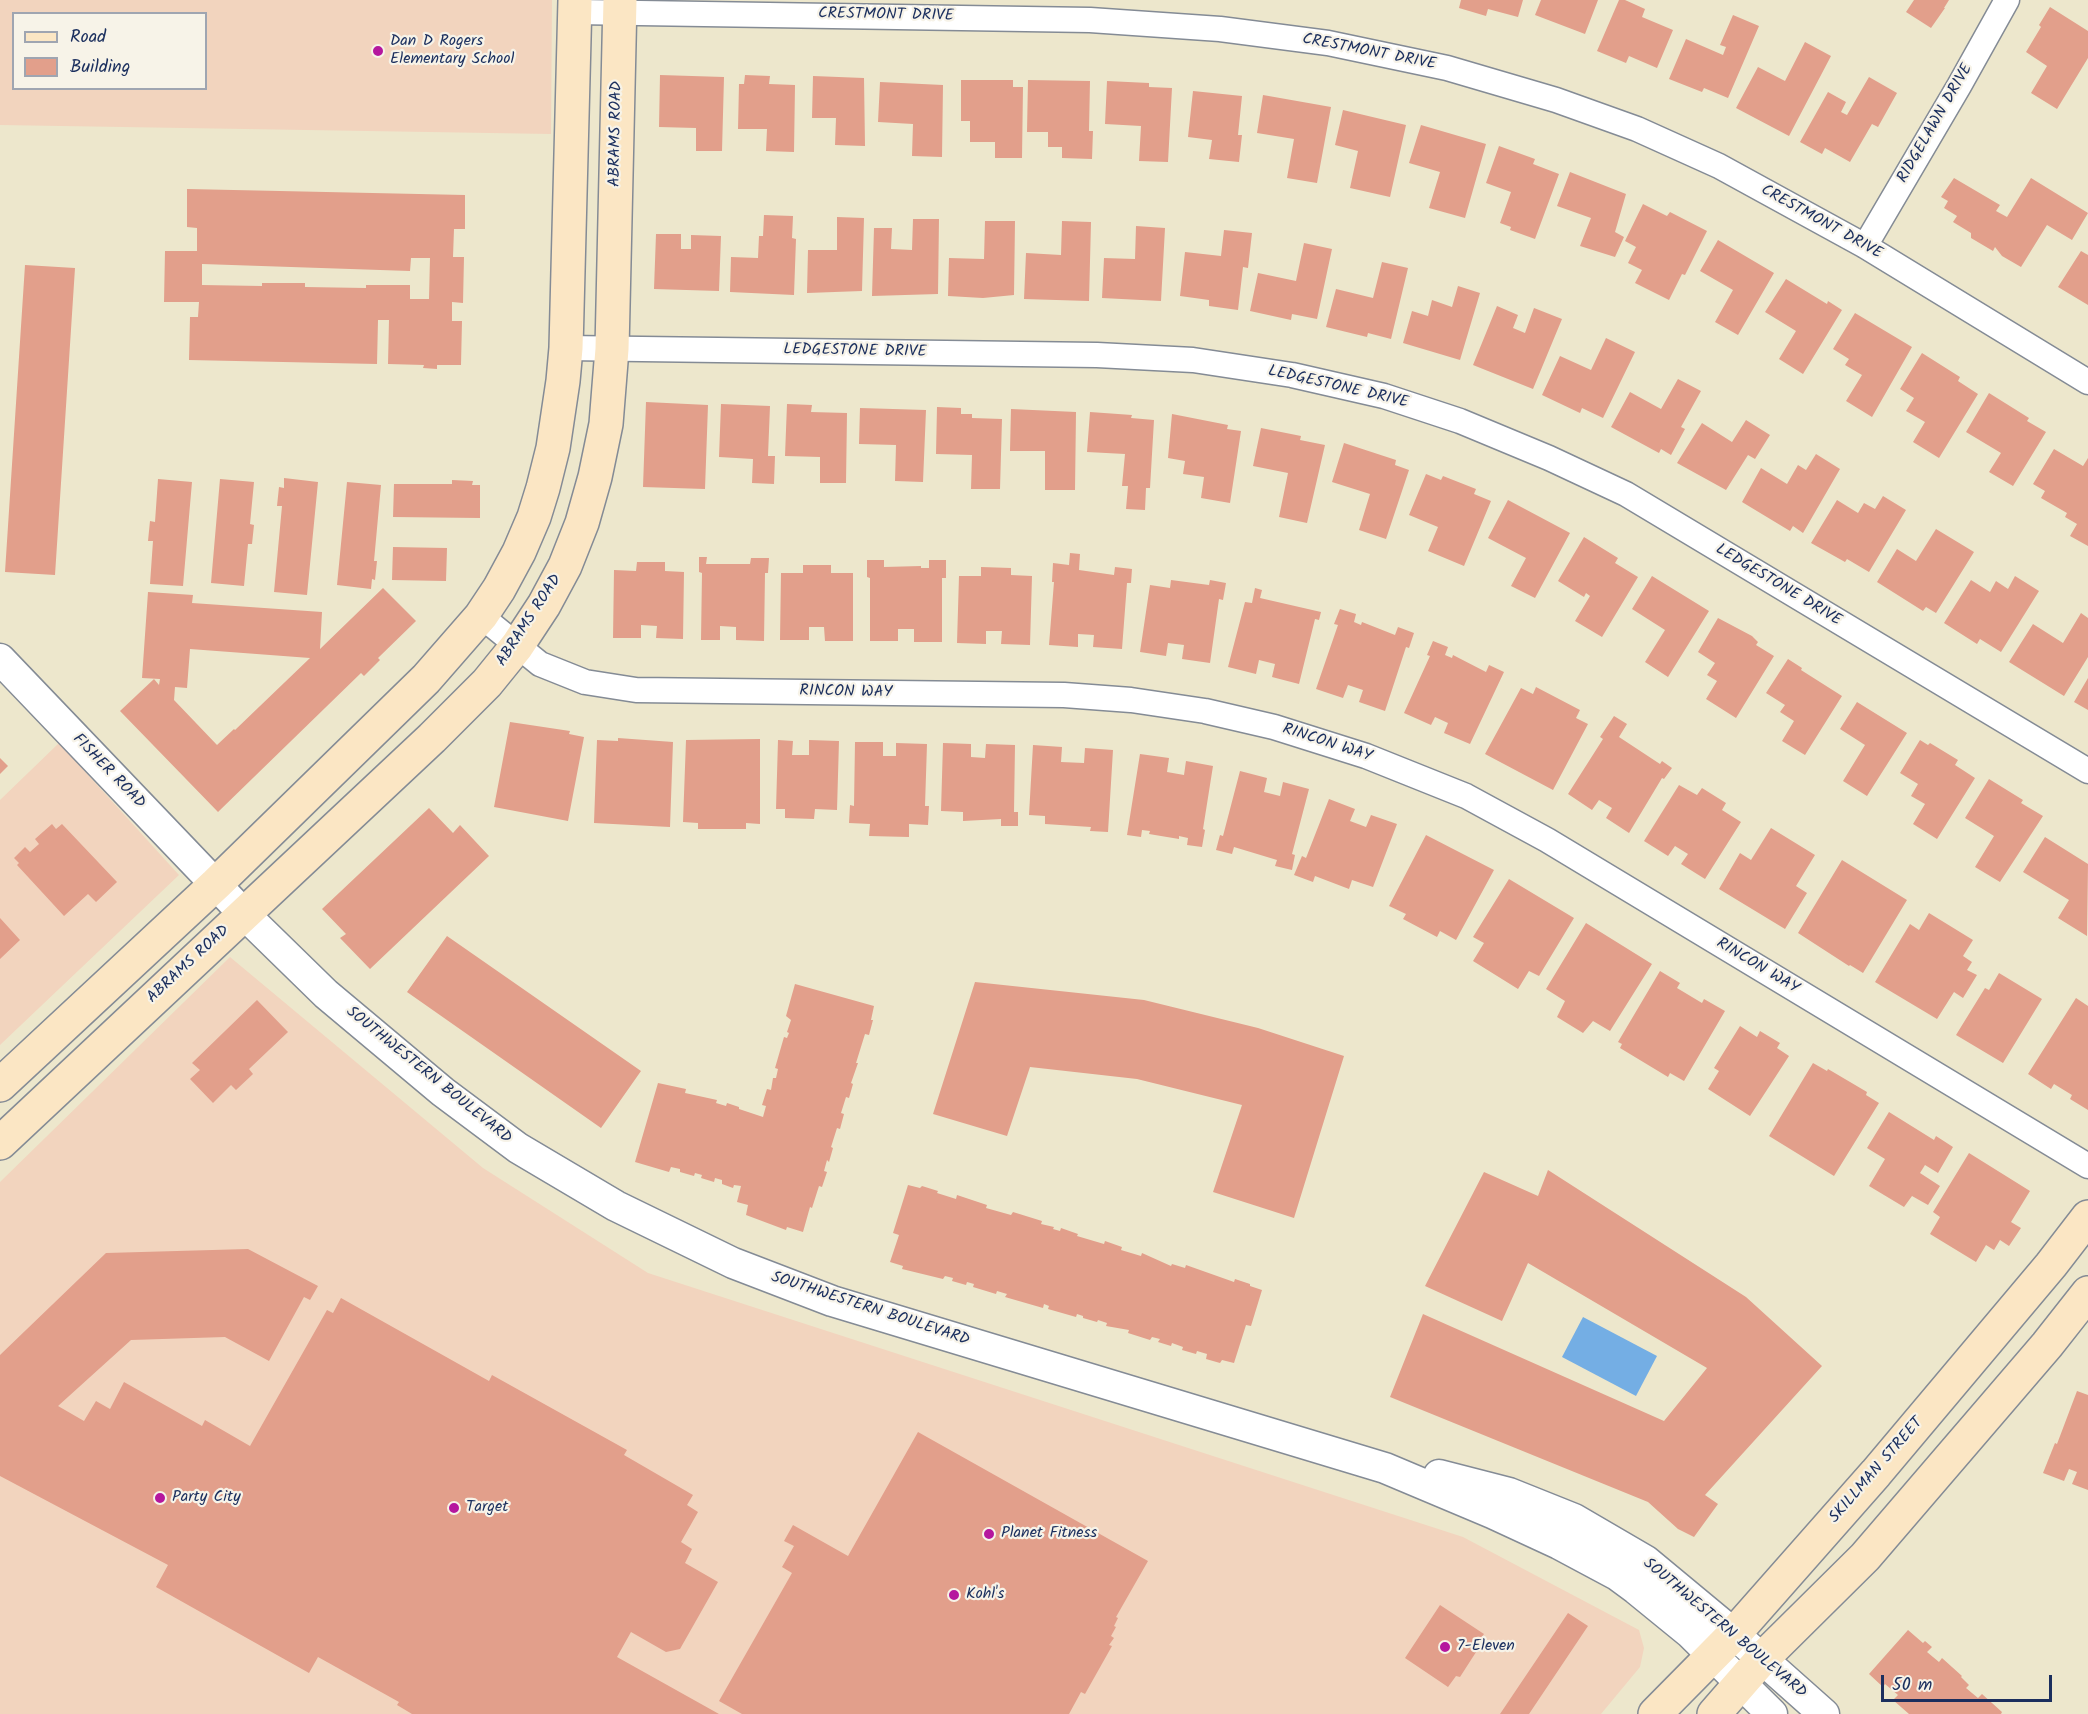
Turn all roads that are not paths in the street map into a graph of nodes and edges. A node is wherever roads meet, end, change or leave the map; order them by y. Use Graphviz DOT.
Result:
graph roads {
  1 [pos="2007,0"];
  2 [pos="575,6"];
  3 [pos="620,6"];
  4 [pos="1864,246"];
  5 [pos="566,348"];
  6 [pos="612,349"];
  7 [pos="2088,382"];
  8 [pos="543,489"];
  9 [pos="587,506"];
  10 [pos="481,616"];
  11 [pos="517,646"];
  12 [pos="0,659"];
  13 [pos="2088,771"];
  14 [pos="216,884"];
  15 [pos="243,913"];
  16 [pos="0,1085"];
  17 [pos="0,1143"];
  18 [pos="2088,1166"];
  19 [pos="2088,1217"];
  20 [pos="2088,1293"];
  21 [pos="1723,1645"];
  22 [pos="1761,1660"];
  23 [pos="1740,1684"];
  24 [pos="1655,1714"];
  25 [pos="1714,1714"];
  26 [pos="1772,1714"];
  27 [pos="1824,1714"];
  1 -- 4 [label="street, RIDGELAWN DRIVE"];
  2 -- 3 [label="street, CRESTMONT DRIVE"];
  2 -- 5 [label="main road"];
  3 -- 4 [label="street, CRESTMONT DRIVE"];
  3 -- 6 [label="main road, ABRAMS ROAD"];
  4 -- 7 [label="street, CRESTMONT DRIVE"];
  5 -- 6 [label="street, LEDGESTONE DRIVE"];
  5 -- 8 [label="main road"];
  6 -- 9 [label="main road, ABRAMS ROAD"];
  6 -- 13 [label="street, LEDGESTONE DRIVE"];
  8 -- 9 [label="main road"];
  8 -- 10 [label="main road"];
  9 -- 11 [label="main road, ABRAMS ROAD"];
  10 -- 11 [label="street, RINCON WAY"];
  10 -- 14 [label="main road"];
  11 -- 15 [label="main road, ABRAMS ROAD"];
  11 -- 18 [label="street, RINCON WAY"];
  12 -- 14 [label="street, FISHER ROAD"];
  14 -- 15 [label="street, SOUTHWESTERN BOULEVARD"];
  14 -- 16 [label="main road"];
  15 -- 17 [label="main road, ABRAMS ROAD"];
  15 -- 21 [label="street, SOUTHWESTERN BOULEVARD"];
  19 -- 21 [label="main road, SKILLMAN STREET"];
  20 -- 22 [label="main road"];
  21 -- 22 [label="street, SOUTHWESTERN BOULEVARD"];
  21 -- 23 [label="street, SOUTHWESTERN BOULEVARD"];
  21 -- 24 [label="main road, SKILLMAN STREET"];
  22 -- 23 [label="main road"];
  22 -- 27 [label="street, SOUTHWESTERN BOULEVARD"];
  23 -- 25 [label="main road"];
  23 -- 26 [label="street, SOUTHWESTERN BOULEVARD"];
}
